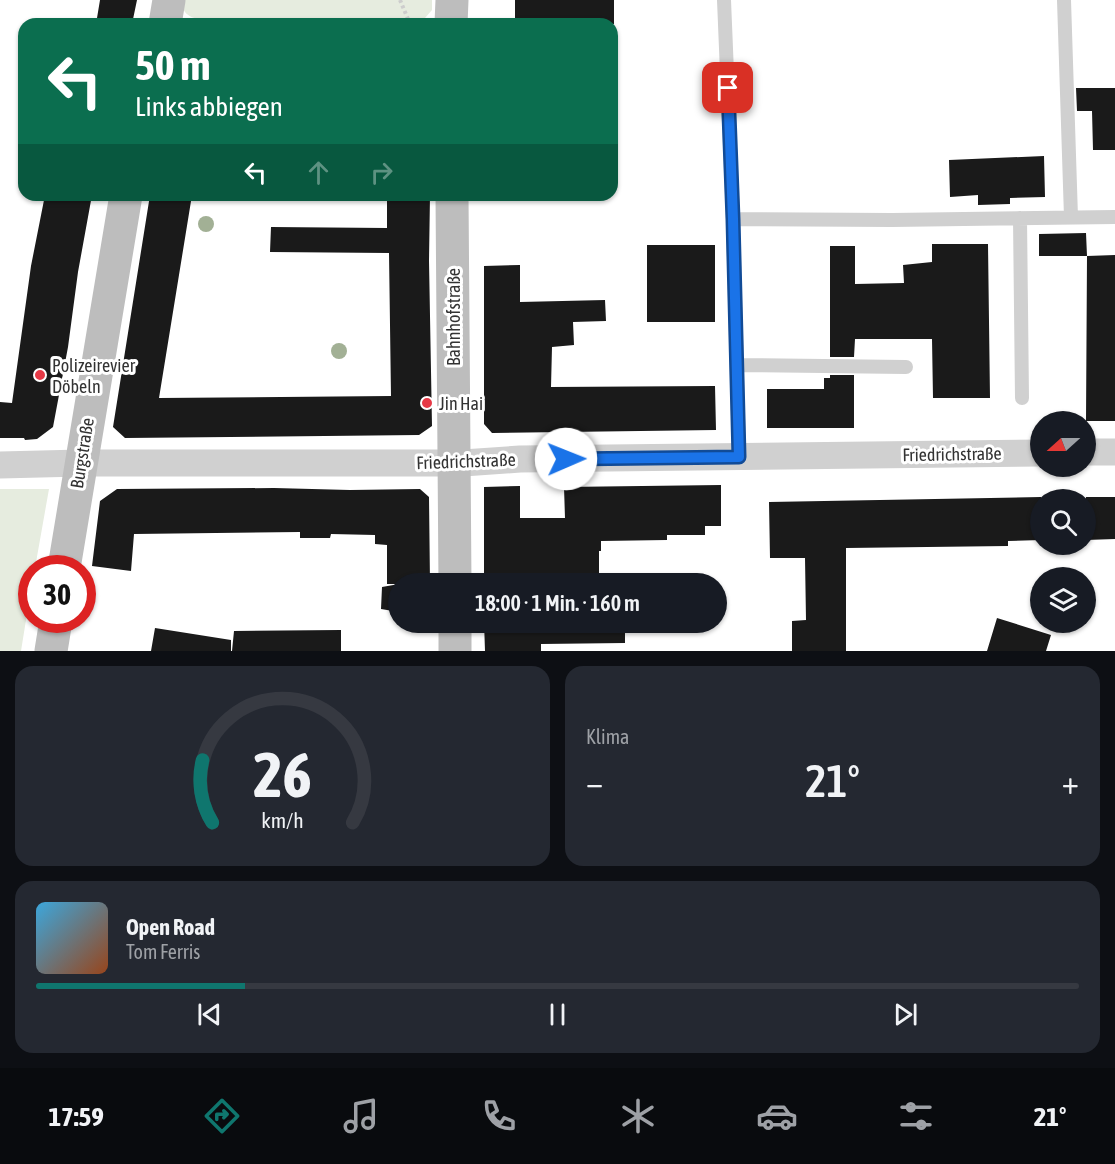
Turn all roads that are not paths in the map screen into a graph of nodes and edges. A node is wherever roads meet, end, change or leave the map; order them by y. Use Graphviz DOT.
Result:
graph roads {
  1 [pos="169,0"];
  2 [pos="452,0"];
  3 [pos="724,0"];
  4 [pos="1064,0"];
  5 [pos="166,18"];
  6 [pos="451,18"];
  7 [pos="125,201"];
  8 [pos="452,201"];
  9 [pos="1115,217"];
  10 [pos="1020,218"];
  11 [pos="1071,218"];
  12 [pos="733,219"];
  13 [pos="737,365"];
  14 [pos="906,367"];
  15 [pos="1022,398"];
  16 [pos="1096,452"];
  17 [pos="1115,452"];
  18 [pos="1030,453"];
  19 [pos="739,457"];
  20 [pos="81,463"];
  21 [pos="454,463"];
  22 [pos="0,465"];
  23 [pos="66,555"];
  24 [pos="455,573"];
  25 [pos="54,633"];
  26 [pos="455,633"];
  27 [pos="51,651"];
  28 [pos="455,651"];
  1 -- 5 [label="main road"];
  2 -- 6 [label="main road"];
  3 -- 12 [label="lane"];
  4 -- 11 [label="lane"];
  7 -- 20 [label="main road, Burgstraße"];
  8 -- 21 [label="main road, Bahnhofstraße"];
  9 -- 11 [label="lane"];
  10 -- 11 [label="lane"];
  10 -- 12 [label="lane"];
  10 -- 15 [label="lane"];
  12 -- 13 [label="lane"];
  13 -- 14 [label="lane"];
  13 -- 19 [label="lane"];
  16 -- 17 [label="street"];
  18 -- 19 [label="street, Friedrichstraße"];
  19 -- 21 [label="street, Friedrichstraße"];
  20 -- 21 [label="street, Friedrichstraße"];
  20 -- 22 [label="street, Friedrichstraße"];
  20 -- 23 [label="main road, Burgstraße"];
  21 -- 24 [label="main road, Bahnhofstraße"];
  25 -- 27 [label="main road"];
  26 -- 28 [label="main road"];
}
